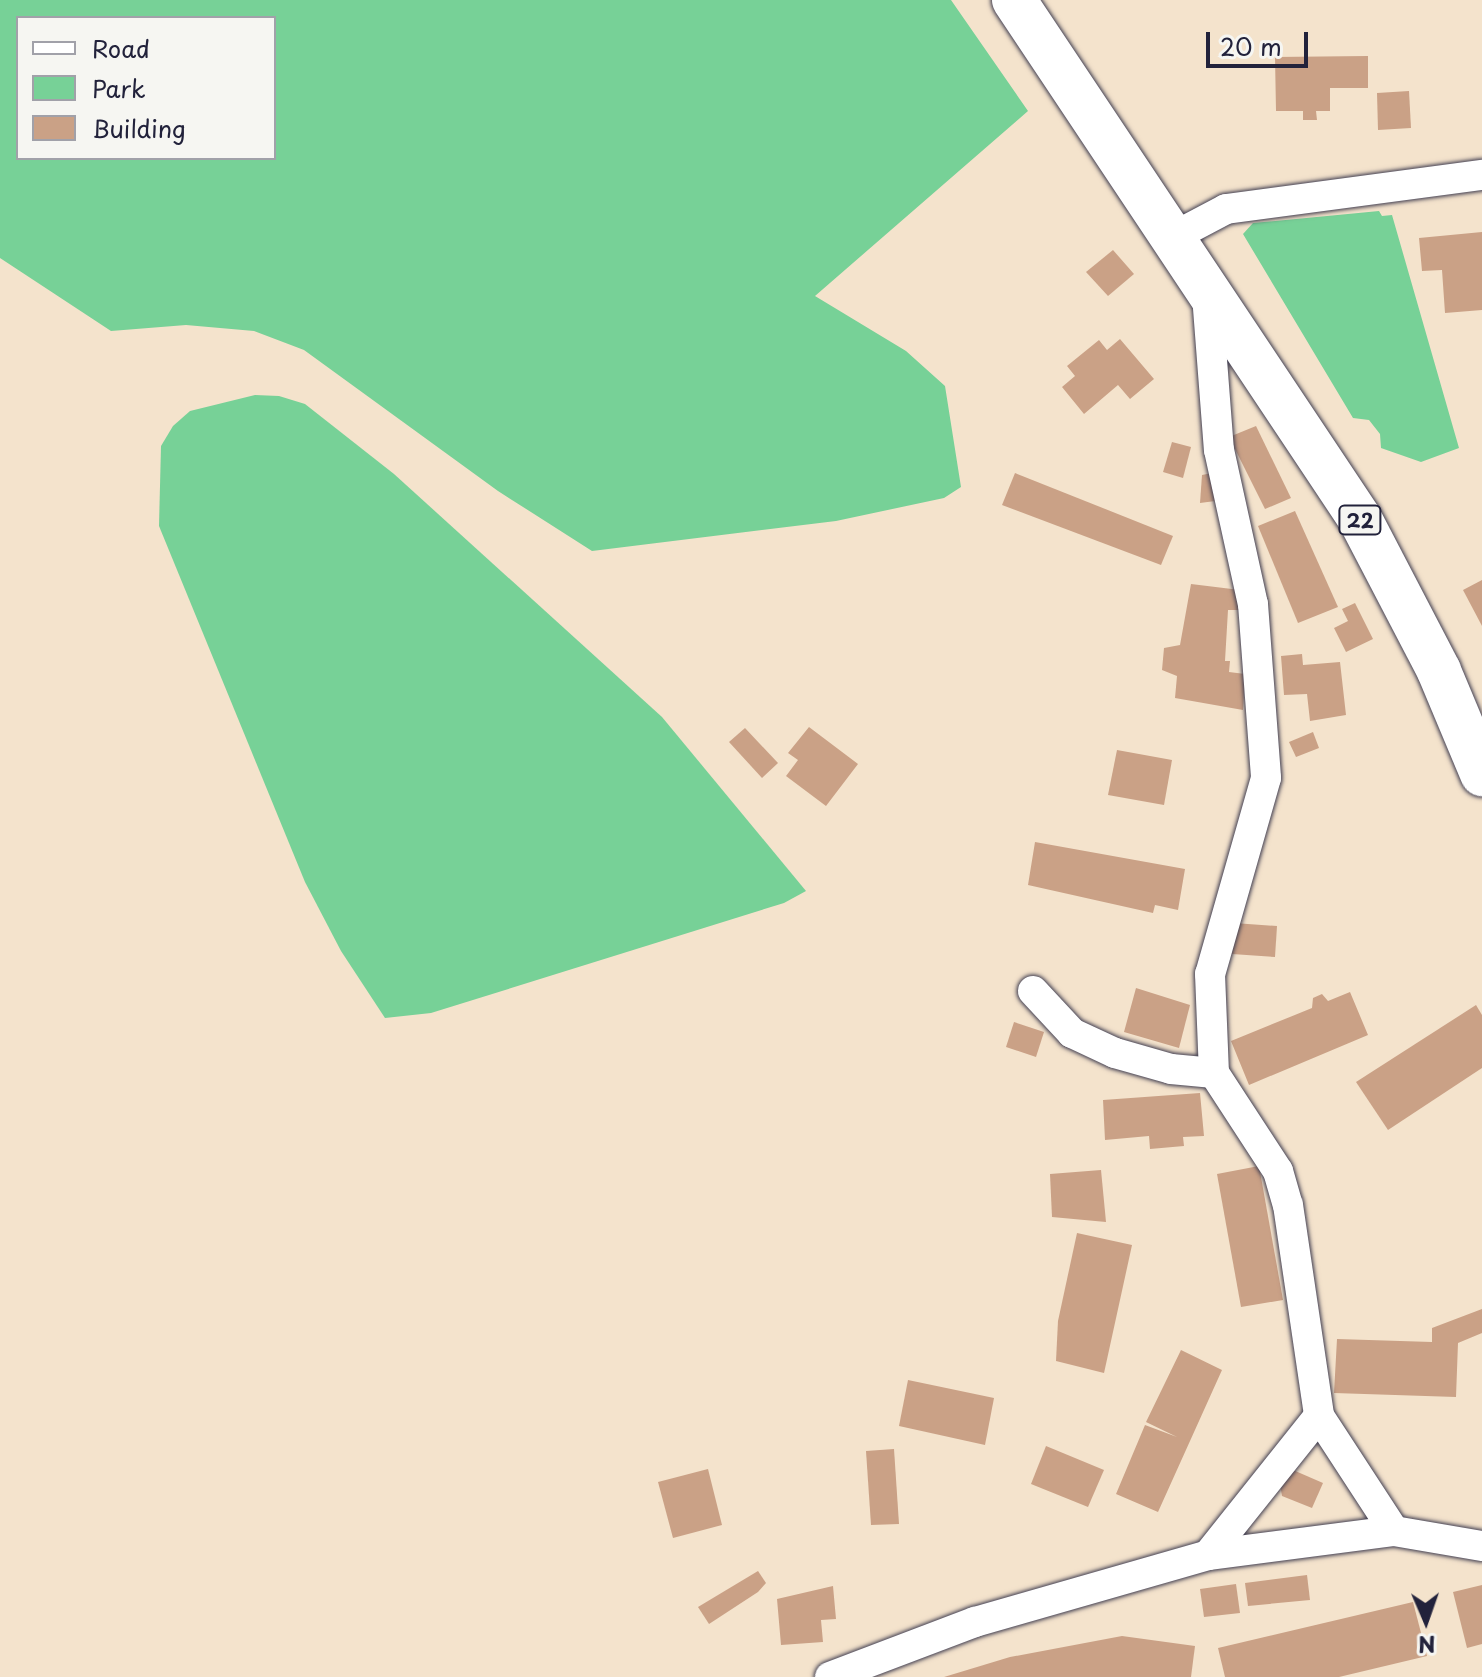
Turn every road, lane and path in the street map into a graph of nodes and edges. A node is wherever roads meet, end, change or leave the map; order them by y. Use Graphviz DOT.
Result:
graph roads {
  1 [pos="1014,0"];
  2 [pos="1482,175"];
  3 [pos="1173,237"];
  4 [pos="1206,285"];
  5 [pos="1482,774"];
  6 [pos="1033,991"];
  7 [pos="1214,1073"];
  8 [pos="1319,1416"];
  9 [pos="1394,1531"];
  10 [pos="1482,1546"];
  11 [pos="1208,1555"];
  12 [pos="830,1677"];
  1 -- 3 [label="main road, 22"];
  2 -- 3 [label="street"];
  3 -- 4 [label="main road, 22"];
  4 -- 5 [label="main road, 22"];
  4 -- 7 [label="street"];
  6 -- 7 [label="street"];
  7 -- 8 [label="street"];
  8 -- 9 [label="street"];
  8 -- 11 [label="street"];
  9 -- 10 [label="street"];
  9 -- 11 [label="street"];
  11 -- 12 [label="street"];
}
